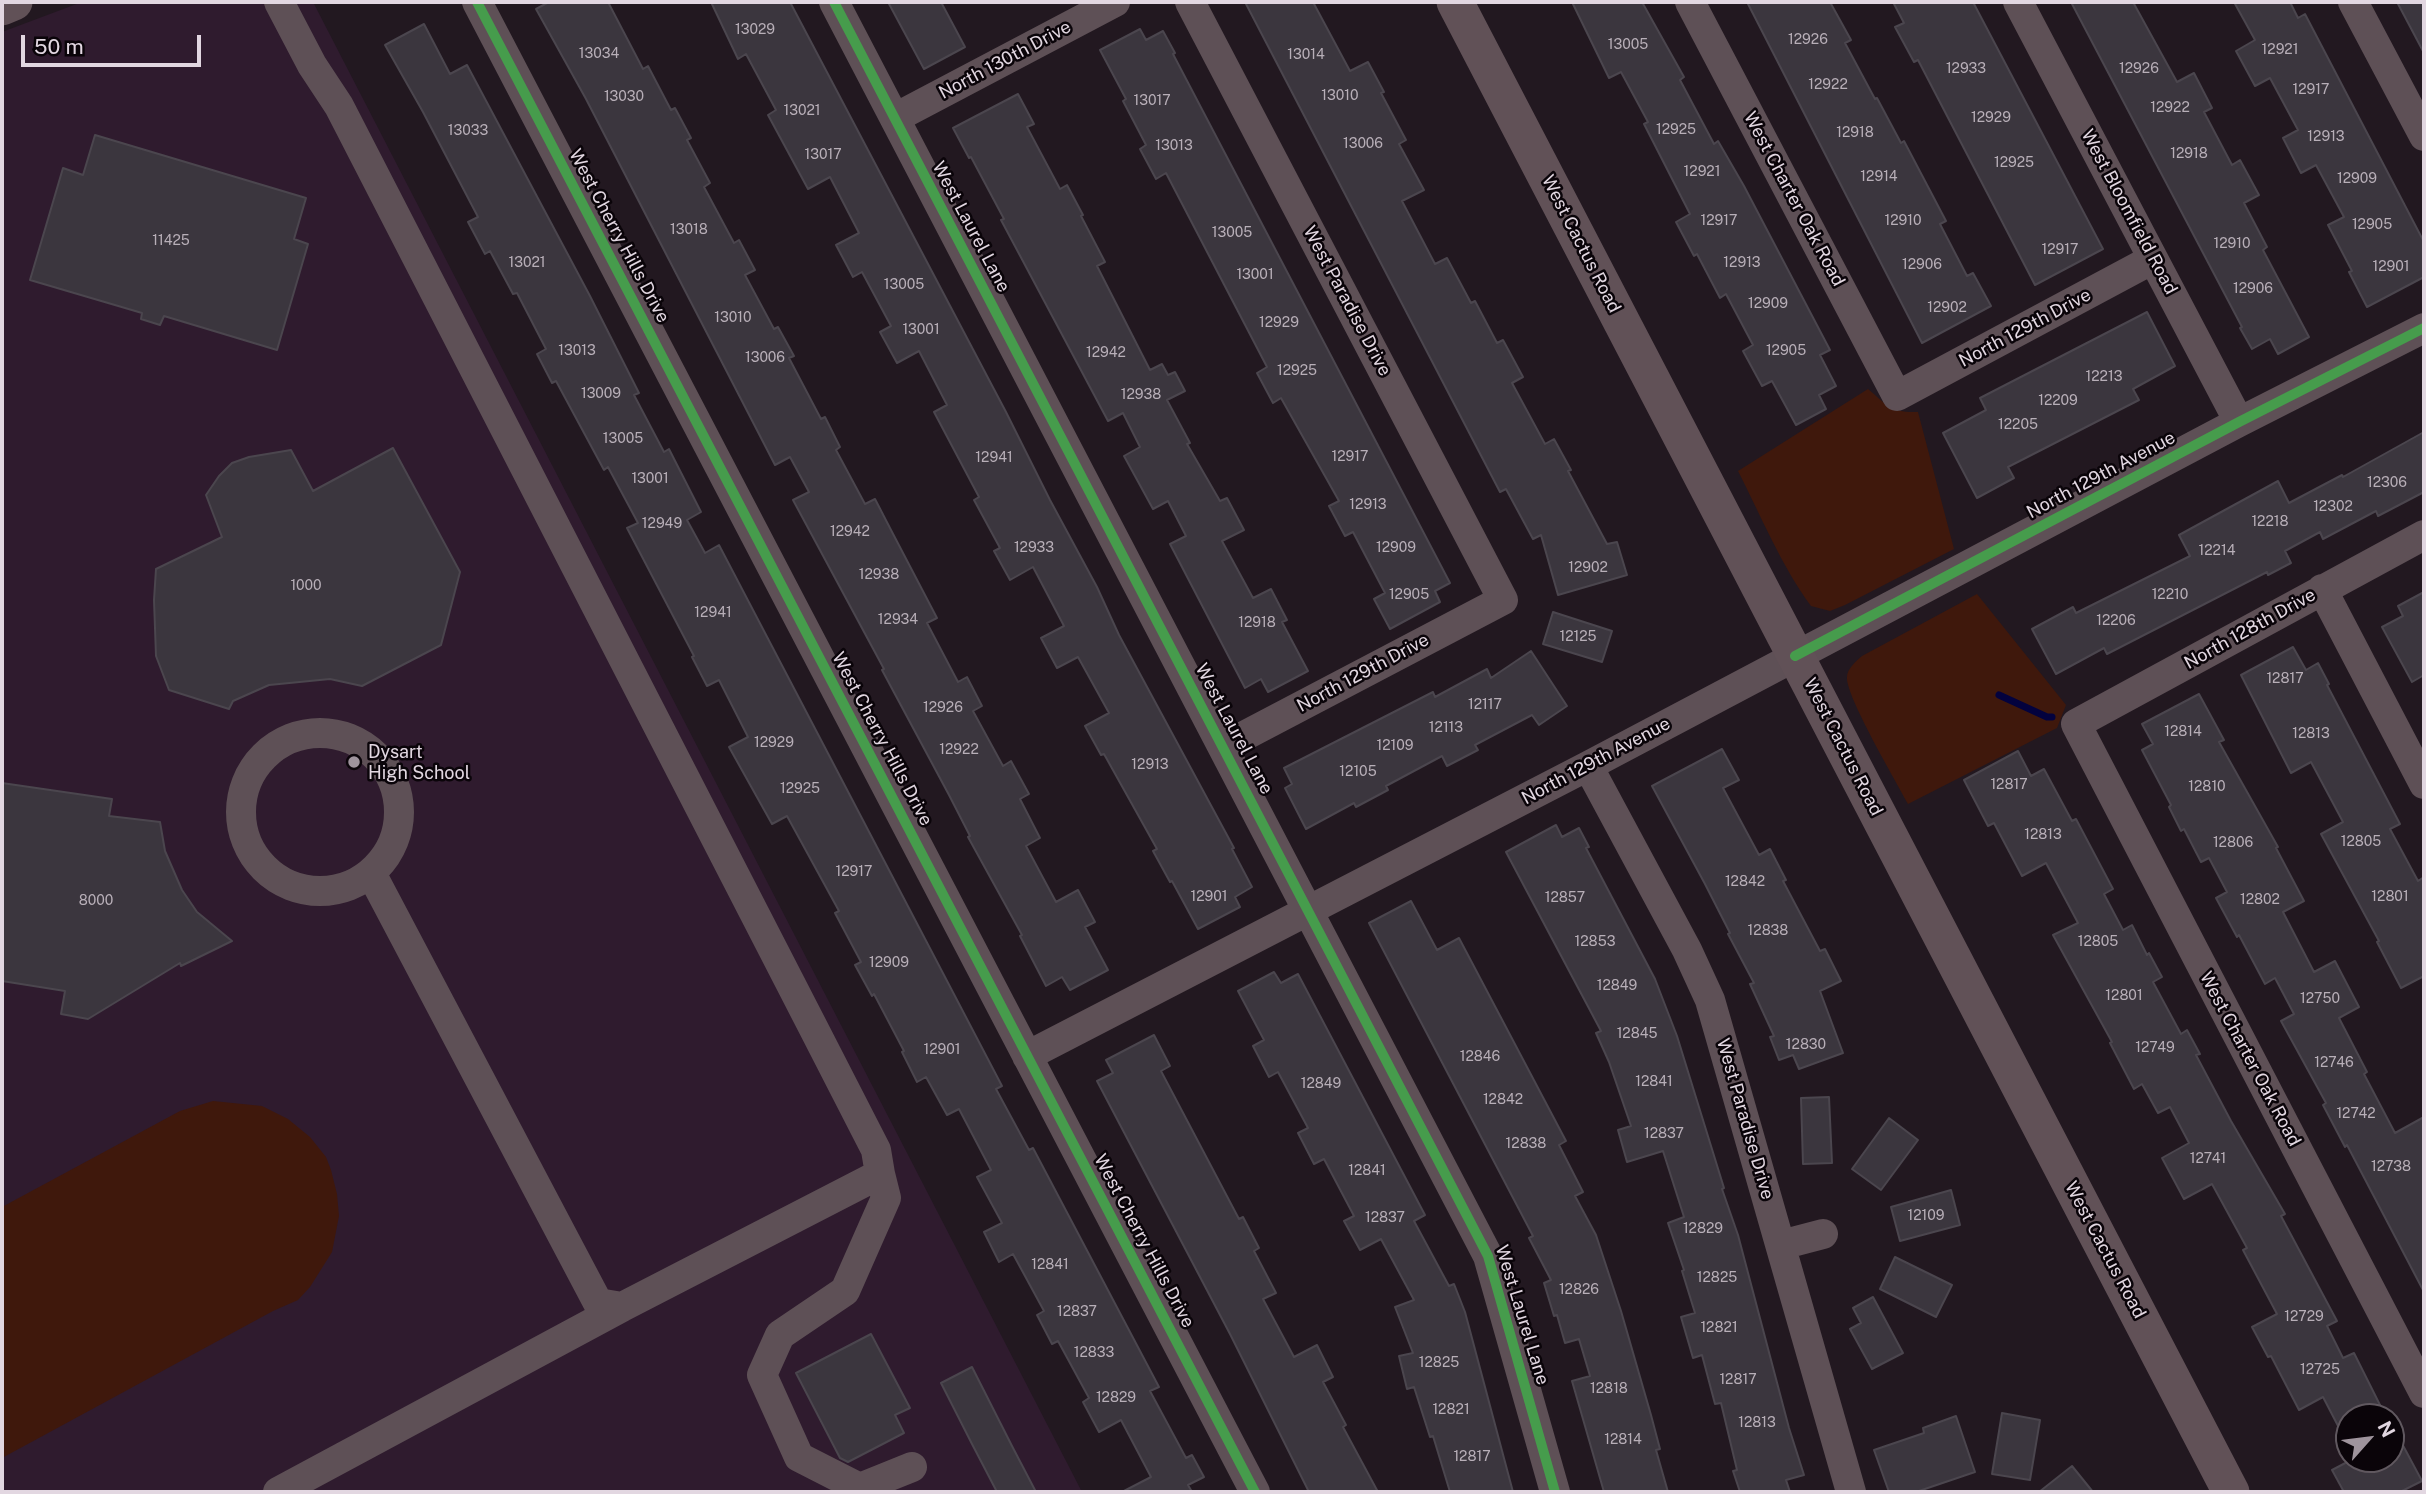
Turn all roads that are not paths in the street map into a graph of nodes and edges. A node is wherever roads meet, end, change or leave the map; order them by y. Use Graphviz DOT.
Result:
graph roads {
  1 [pos="14,2"];
  2 [pos="279,2"];
  3 [pos="477,2"];
  4 [pos="834,2"];
  5 [pos="1115,2"];
  6 [pos="1190,2"];
  7 [pos="1455,2"];
  8 [pos="1690,2"];
  9 [pos="2018,2"];
  10 [pos="2353,2"];
  11 [pos="2,7"];
  12 [pos="895,118"];
  13 [pos="2422,125"];
  14 [pos="2153,259"];
  15 [pos="2424,328"];
  16 [pos="1897,396"];
  17 [pos="2239,422"];
  18 [pos="2424,535"];
  19 [pos="2322,589"];
  20 [pos="1503,600"];
  21 [pos="1795,656"];
  22 [pos="2076,724"];
  23 [pos="1223,747"];
  24 [pos="1588,765"];
  25 [pos="2424,783"];
  26 [pos="371,873"];
  27 [pos="1308,910"];
  28 [pos="1027,1056"];
  29 [pos="880,1174"];
  30 [pos="1823,1234"];
  31 [pos="1782,1245"];
  32 [pos="622,1307"];
  33 [pos="2424,1393"];
  34 [pos="912,1467"];
  35 [pos="278,1492"];
  36 [pos="1255,1492"];
  37 [pos="1555,1492"];
  38 [pos="1851,1492"];
  39 [pos="2231,1492"];
  1 -- 11 [label="main road"];
  2 -- 29 [label="street"];
  3 -- 28 [label="street, West Cherry Hills Drive"];
  4 -- 12 [label="street, West Laurel Lane"];
  5 -- 12 [label="street, North 130th Drive"];
  6 -- 20 [label="street, West Paradise Drive"];
  7 -- 21 [label="main road, West Cactus Road"];
  8 -- 16 [label="street, West Charter Oak Road"];
  9 -- 14 [label="street, West Bloomfield Road"];
  10 -- 13 [label="street"];
  12 -- 23 [label="street, West Laurel Lane"];
  14 -- 16 [label="street, North 129th Drive"];
  14 -- 17 [label="street, West Bloomfield Road"];
  15 -- 17 [label="street, North 129th Avenue"];
  17 -- 21 [label="street, North 129th Avenue"];
  18 -- 19 [label="street, North 128th Drive"];
  19 -- 22 [label="street, North 128th Drive"];
  19 -- 25 [label="street"];
  20 -- 23 [label="street, North 129th Drive"];
  21 -- 24 [label="street, North 129th Avenue"];
  21 -- 39 [label="main road, West Cactus Road"];
  22 -- 33 [label="street, West Charter Oak Road"];
  23 -- 27 [label="street, West Laurel Lane"];
  24 -- 27 [label="street, North 129th Avenue"];
  24 -- 31 [label="street, West Paradise Drive"];
  26 -- 26 [label="street"];
  26 -- 32 [label="street"];
  27 -- 28 [label="street, North 129th Avenue"];
  27 -- 37 [label="street, West Laurel Lane"];
  28 -- 36 [label="street, West Cherry Hills Drive"];
  29 -- 32 [label="street"];
  29 -- 34 [label="street"];
  30 -- 31 [label="street"];
  31 -- 38 [label="street, West Paradise Drive"];
  32 -- 35 [label="street"];
}
